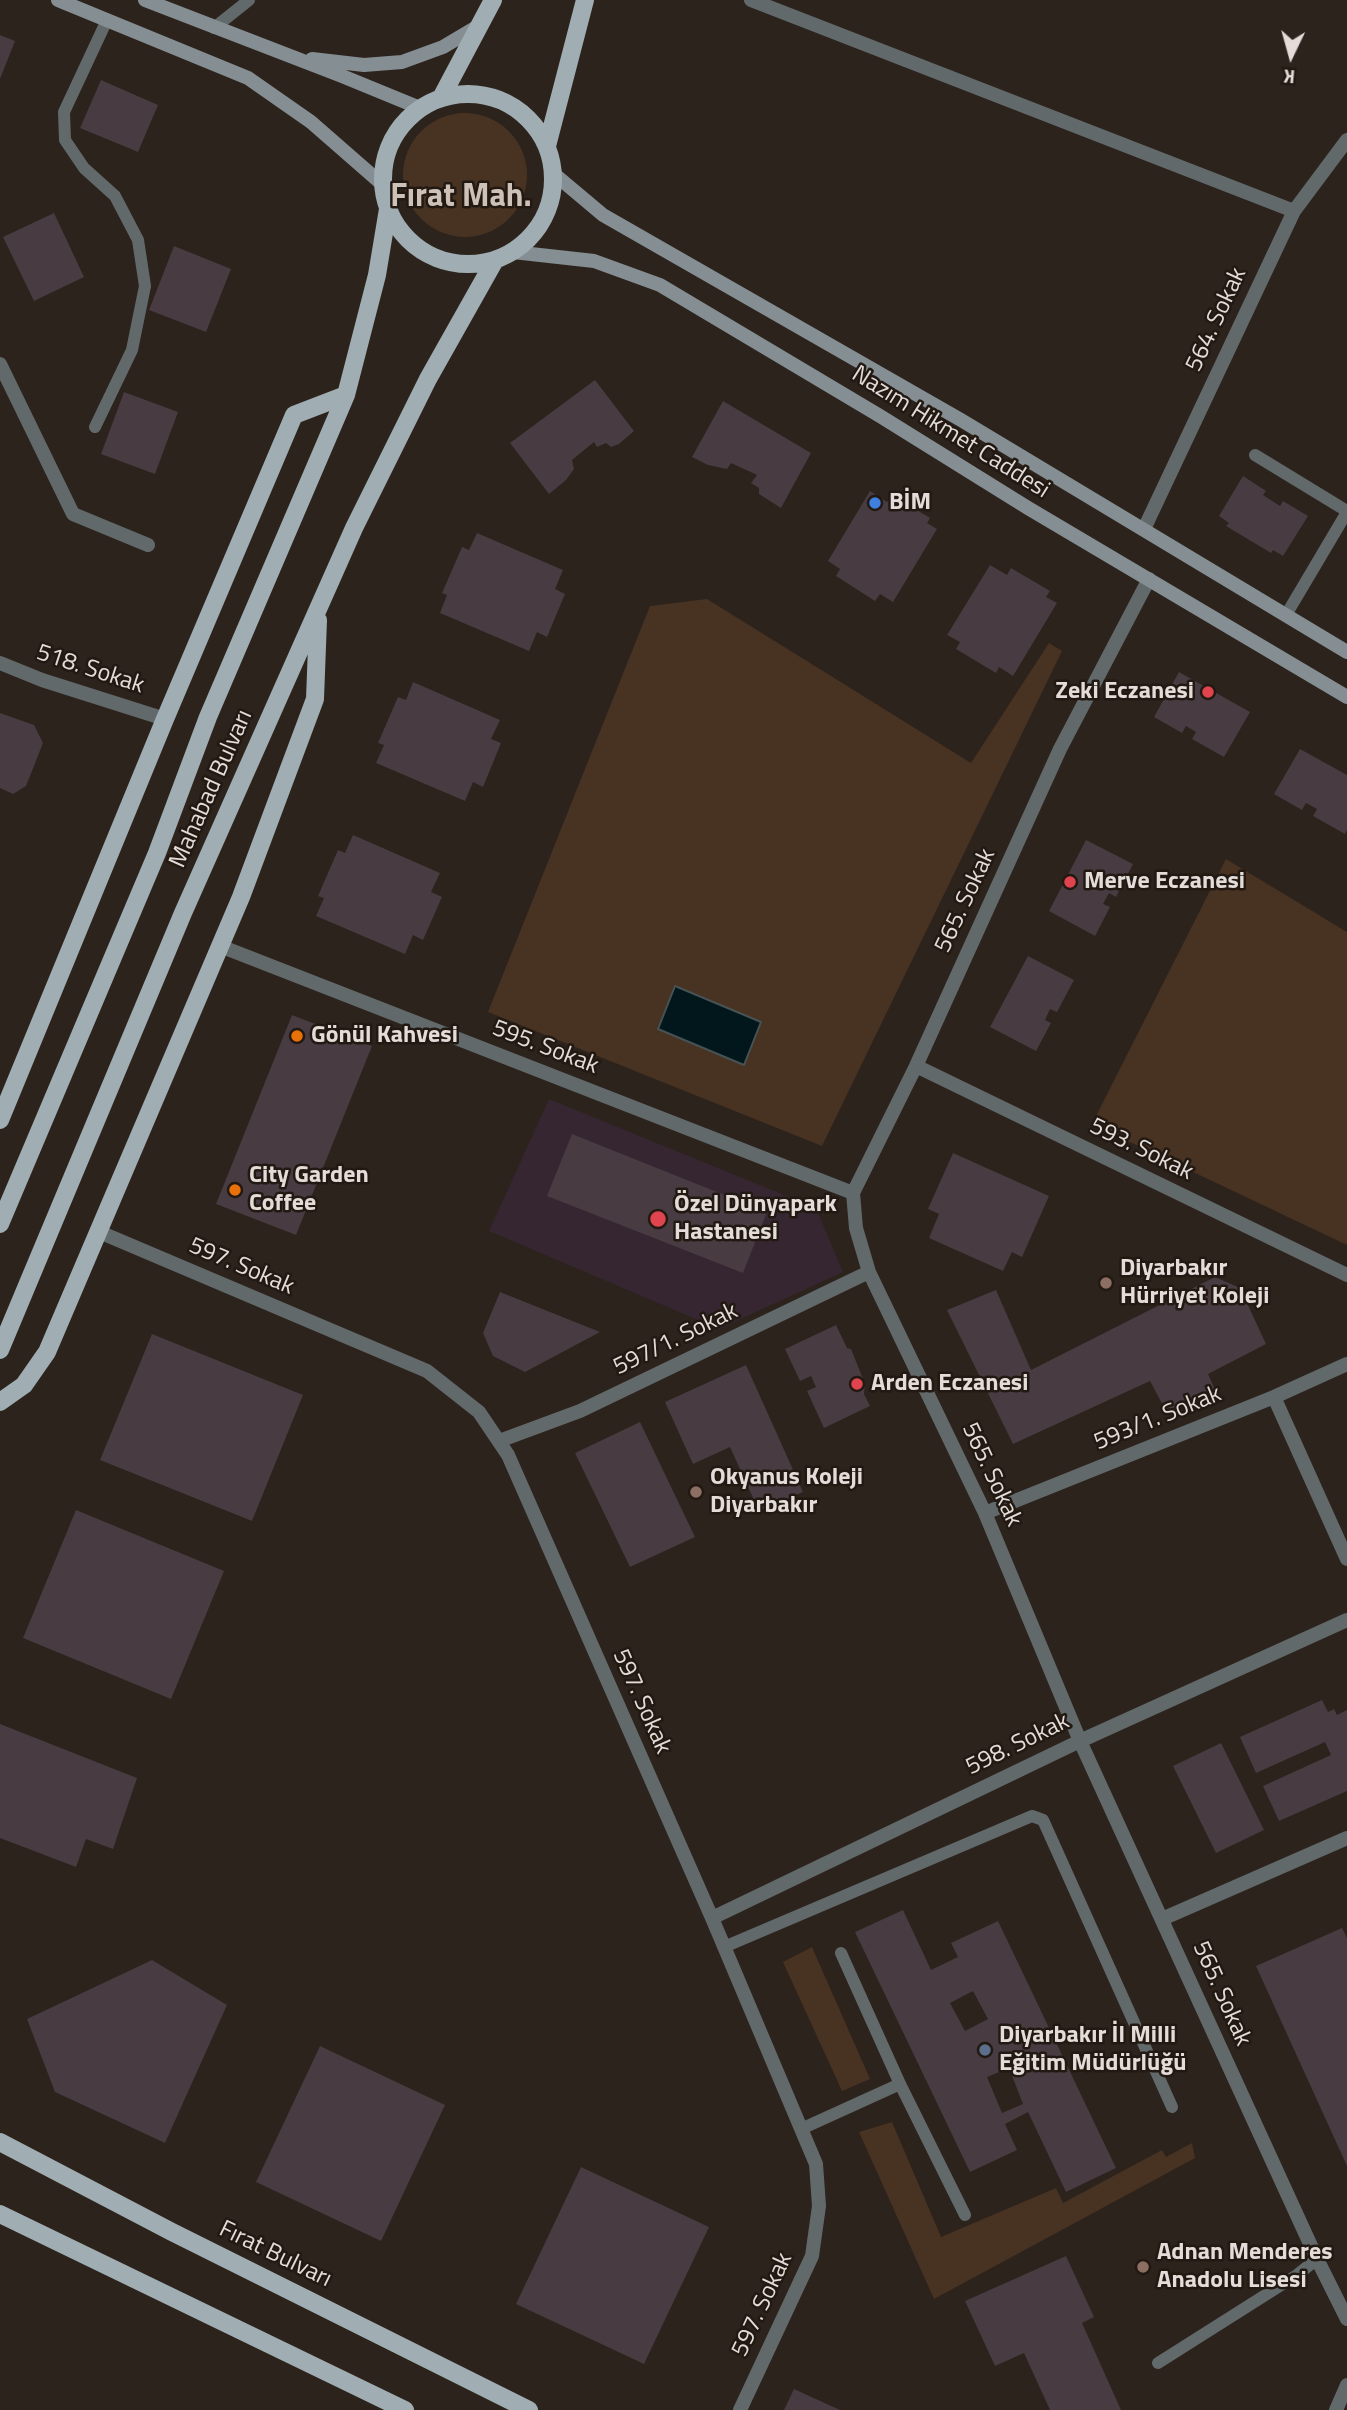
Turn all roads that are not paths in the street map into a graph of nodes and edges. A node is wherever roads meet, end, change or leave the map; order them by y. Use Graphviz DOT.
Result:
graph roads {
  1 [pos="58,0"];
  2 [pos="145,0"];
  3 [pos="249,0"];
  4 [pos="493,0"];
  5 [pos="585,0"];
  6 [pos="751,0"];
  7 [pos="107,20"];
  8 [pos="480,25"];
  9 [pos="214,28"];
  10 [pos="291,56"];
  11 [pos="441,98"];
  12 [pos="420,108"];
  13 [pos="1347,140"];
  14 [pos="547,146"];
  15 [pos="553,173"];
  16 [pos="382,184"];
  17 [pos="387,209"];
  18 [pos="1294,211"];
  19 [pos="513,252"];
  20 [pos="495,260"];
  21 [pos="0,364"];
  22 [pos="346,395"];
  23 [pos="95,427"];
  24 [pos="1255,455"];
  25 [pos="1347,512"];
  26 [pos="1143,529"];
  27 [pos="148,545"];
  28 [pos="1149,579"];
  29 [pos="319,608"];
  30 [pos="1286,615"];
  31 [pos="1347,652"];
  32 [pos="0,663"];
  33 [pos="1347,697"];
  34 [pos="166,719"];
  35 [pos="220,946"];
  36 [pos="916,1066"];
  37 [pos="0,1120"];
  38 [pos="853,1193"];
  39 [pos="0,1224"];
  40 [pos="97,1231"];
  41 [pos="869,1272"];
  42 [pos="1347,1275"];
  43 [pos="0,1350"];
  44 [pos="1347,1364"];
  45 [pos="1274,1397"];
  46 [pos="0,1402"];
  47 [pos="499,1441"];
  48 [pos="985,1513"];
  49 [pos="1347,1559"];
  50 [pos="1347,1619"];
  51 [pos="1080,1741"];
  52 [pos="1347,1838"];
  53 [pos="712,1918"];
  54 [pos="1162,1919"];
  55 [pos="724,1947"];
  56 [pos="841,1953"];
  57 [pos="900,2084"];
  58 [pos="1172,2107"];
  59 [pos="801,2129"];
  60 [pos="0,2142"];
  61 [pos="0,2214"];
  62 [pos="965,2215"];
  63 [pos="1317,2259"];
  64 [pos="1347,2319"];
  65 [pos="1158,2363"];
  66 [pos="1347,2385"];
  67 [pos="405,2410"];
  68 [pos="529,2410"];
  69 [pos="740,2410"];
  70 [pos="1336,2410"];
  1 -- 7 [label="main road"];
  2 -- 9 [label="main road"];
  3 -- 9 [label="lane"];
  4 -- 8 [label="main road"];
  5 -- 14 [label="main road"];
  6 -- 18 [label="street"];
  7 -- 16 [label="main road"];
  7 -- 23 [label="lane"];
  8 -- 10 [label="main road"];
  8 -- 11 [label="main road"];
  9 -- 10 [label="main road"];
  10 -- 12 [label="main road"];
  11 -- 12 [label="main road"];
  11 -- 14 [label="main road"];
  12 -- 16 [label="main road"];
  13 -- 18 [label="street, 564. Sokak"];
  14 -- 15 [label="main road"];
  15 -- 19 [label="main road"];
  15 -- 26 [label="main road, Nazım Hikmet Caddesi"];
  16 -- 17 [label="main road"];
  17 -- 20 [label="main road"];
  17 -- 22 [label="main road, Mahabad Bulvarı"];
  18 -- 26 [label="street, 564. Sokak"];
  19 -- 20 [label="main road"];
  19 -- 28 [label="main road, Nazım Hikmet Caddesi"];
  20 -- 29 [label="main road, Mahabad Bulvarı"];
  21 -- 27 [label="street"];
  22 -- 34 [label="main road"];
  22 -- 39 [label="main road, Mahabad Bulvarı"];
  24 -- 25 [label="lane"];
  25 -- 30 [label="lane"];
  26 -- 30 [label="main road, Nazım Hikmet Caddesi"];
  28 -- 33 [label="main road, Nazım Hikmet Caddesi"];
  28 -- 36 [label="street, 565. Sokak"];
  29 -- 35 [label="main road"];
  29 -- 43 [label="main road, Mahabad Bulvarı"];
  30 -- 31 [label="main road, Nazım Hikmet Caddesi"];
  32 -- 34 [label="street, 518. Sokak"];
  34 -- 37 [label="main road"];
  35 -- 38 [label="street, 595. Sokak"];
  35 -- 40 [label="main road"];
  36 -- 38 [label="street, 565. Sokak"];
  36 -- 42 [label="street, 593. Sokak"];
  38 -- 41 [label="street, 565. Sokak"];
  40 -- 46 [label="main road"];
  40 -- 47 [label="street, 597. Sokak"];
  41 -- 47 [label="street, 597/1. Sokak"];
  41 -- 48 [label="street, 565. Sokak"];
  44 -- 45 [label="street, 593/1. Sokak"];
  45 -- 48 [label="street, 593/1. Sokak"];
  45 -- 49 [label="street"];
  47 -- 53 [label="street, 597. Sokak"];
  48 -- 51 [label="street, 565. Sokak"];
  50 -- 51 [label="street, 598. Sokak"];
  51 -- 53 [label="street, 598. Sokak"];
  51 -- 54 [label="street, 565. Sokak"];
  52 -- 54 [label="street"];
  53 -- 55 [label="street, 597. Sokak"];
  54 -- 63 [label="street, 565. Sokak"];
  55 -- 58 [label="lane"];
  55 -- 59 [label="street, 597. Sokak"];
  56 -- 57 [label="lane"];
  57 -- 59 [label="lane"];
  57 -- 62 [label="lane"];
  59 -- 69 [label="street, 597. Sokak"];
  60 -- 68 [label="main road, Fırat Bulvarı"];
  61 -- 67 [label="main road"];
  63 -- 64 [label="street, 565. Sokak"];
  63 -- 65 [label="lane"];
  66 -- 70 [label="street"];
}
